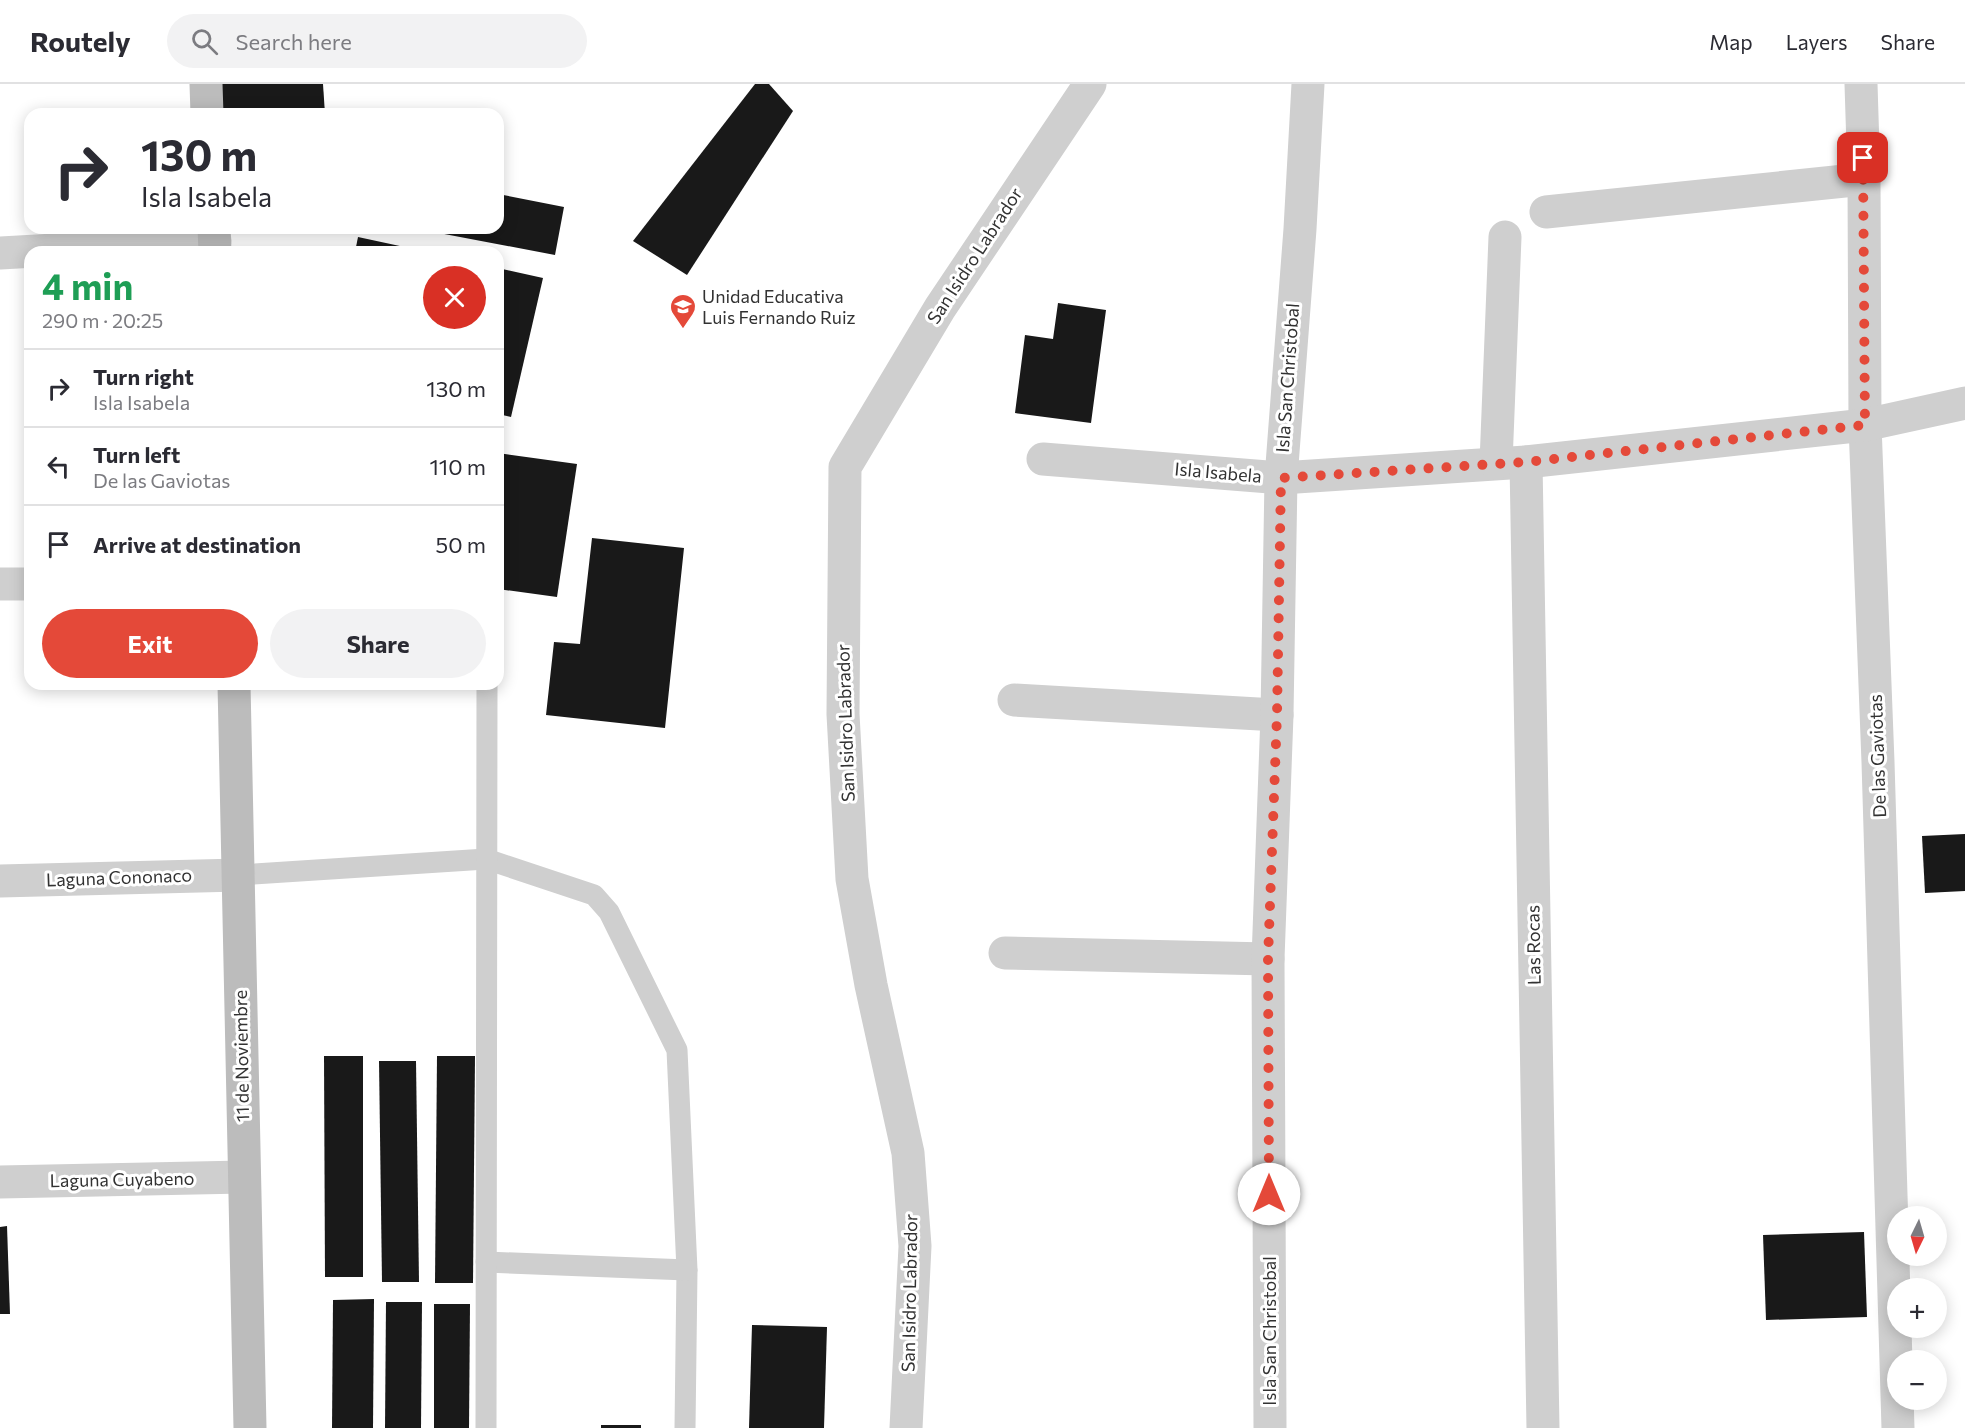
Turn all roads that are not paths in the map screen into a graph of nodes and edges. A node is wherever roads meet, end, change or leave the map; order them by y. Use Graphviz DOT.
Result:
graph roads {
  1 [pos="206,84"];
  2 [pos="1090,84"];
  3 [pos="1308,84"];
  4 [pos="1861,84"];
  5 [pos="207,108"];
  6 [pos="1864,179"];
  7 [pos="1546,212"];
  8 [pos="1505,237"];
  9 [pos="215,240"];
  10 [pos="116,246"];
  11 [pos="24,252"];
  12 [pos="0,253"];
  13 [pos="1965,403"];
  14 [pos="1865,425"];
  15 [pos="1043,459"];
  16 [pos="1511,463"];
  17 [pos="1281,478"];
  18 [pos="0,584"];
  19 [pos="24,584"];
  20 [pos="234,690"];
  21 [pos="487,690"];
  22 [pos="1014,700"];
  23 [pos="1277,715"];
  24 [pos="486,859"];
  25 [pos="239,875"];
  26 [pos="0,881"];
  27 [pos="1005,953"];
  28 [pos="1268,959"];
  29 [pos="244,1177"];
  30 [pos="0,1182"];
  31 [pos="486,1262"];
  32 [pos="687,1270"];
  33 [pos="250,1428"];
  34 [pos="486,1428"];
  35 [pos="685,1428"];
  36 [pos="906,1428"];
  37 [pos="1270,1428"];
  38 [pos="1543,1428"];
  39 [pos="1898,1428"];
  1 -- 5 [label="street"];
  2 -- 36 [label="street, San Isidro Labrador"];
  3 -- 17 [label="street, Isla San Christobal"];
  4 -- 6 [label="street, De las Gaviotas"];
  6 -- 7 [label="street"];
  6 -- 14 [label="street, De las Gaviotas"];
  8 -- 16 [label="street, Las Rocas"];
  9 -- 10 [label="street"];
  11 -- 12 [label="street"];
  13 -- 14 [label="street, Isla Isabela"];
  14 -- 16 [label="street, Isla Isabela"];
  14 -- 39 [label="street, De las Gaviotas"];
  15 -- 17 [label="street, Isla Isabela"];
  16 -- 17 [label="street, Isla Isabela"];
  16 -- 38 [label="street, Las Rocas"];
  17 -- 23 [label="street, Isla San Christobal"];
  18 -- 19 [label="street"];
  20 -- 25 [label="street, 11 de Noviembre"];
  21 -- 24 [label="lane"];
  22 -- 23 [label="street"];
  23 -- 28 [label="street, Isla San Christobal"];
  24 -- 25 [label="lane"];
  24 -- 31 [label="lane"];
  24 -- 32 [label="lane"];
  25 -- 26 [label="street, Laguna Cononaco"];
  25 -- 29 [label="street, 11 de Noviembre"];
  27 -- 28 [label="street"];
  28 -- 37 [label="street, Isla San Christobal"];
  29 -- 30 [label="street, Laguna Cuyabeno"];
  29 -- 33 [label="street, 11 de Noviembre"];
  31 -- 32 [label="lane"];
  31 -- 34 [label="lane"];
  32 -- 35 [label="lane"];
}
